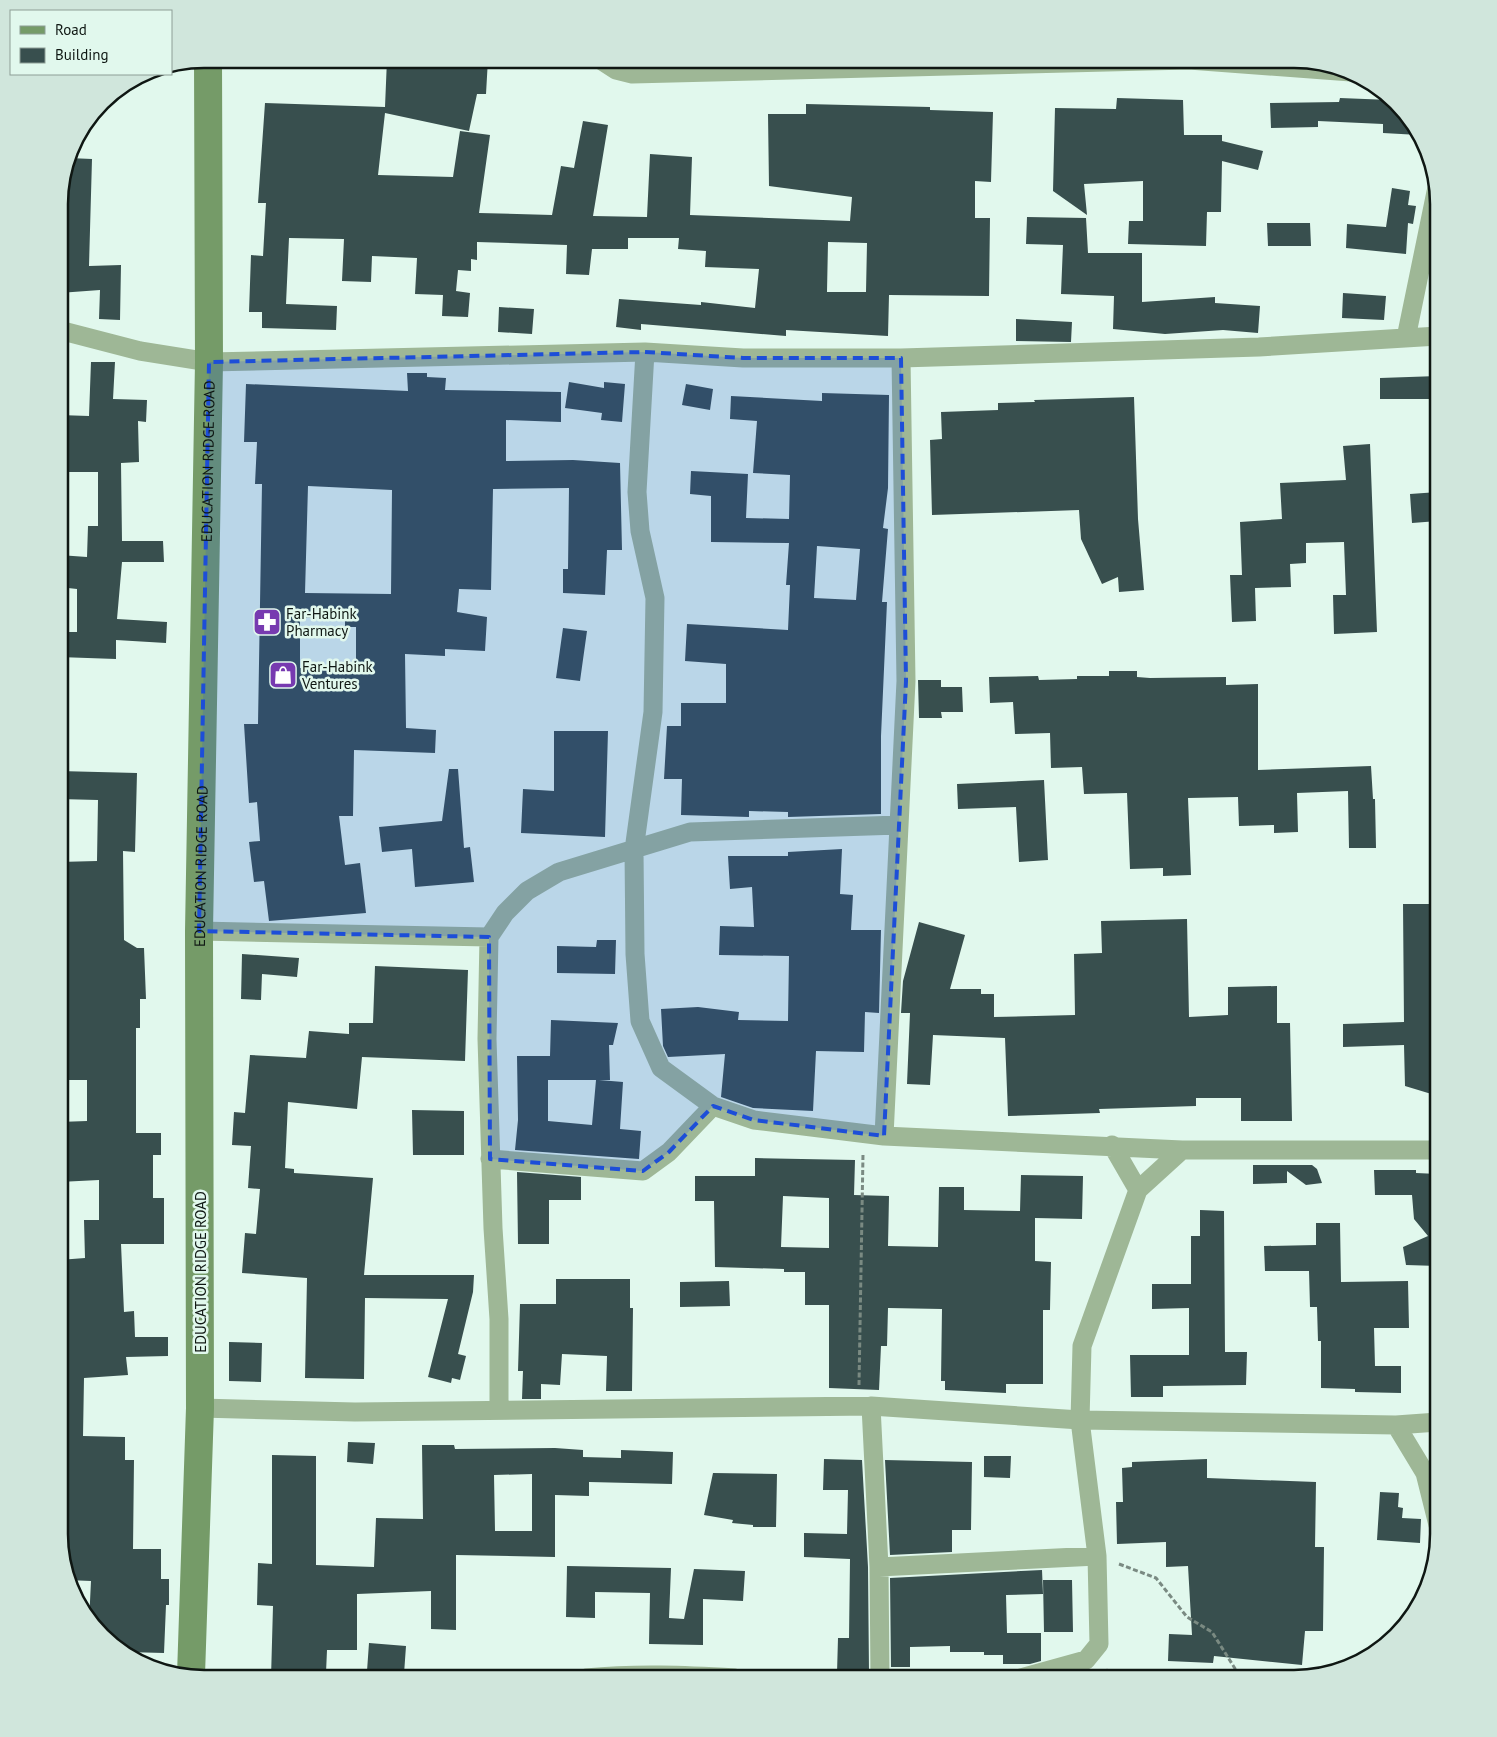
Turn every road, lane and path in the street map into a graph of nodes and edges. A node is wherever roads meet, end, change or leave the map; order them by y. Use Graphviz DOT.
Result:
graph roads {
  1 [pos="208,67"];
  2 [pos="612,67"];
  3 [pos="886,68"];
  4 [pos="1296,68"];
  5 [pos="1312,69"];
  6 [pos="1430,221"];
  7 [pos="68,332"];
  8 [pos="1430,336"];
  9 [pos="1406,338"];
  10 [pos="644,352"];
  11 [pos="901,358"];
  12 [pos="209,362"];
  13 [pos="899,825"];
  14 [pos="634,850"];
  15 [pos="199,931"];
  16 [pos="489,937"];
  17 [pos="713,1106"];
  18 [pos="864,1133"];
  19 [pos="884,1136"];
  20 [pos="1112,1146"];
  21 [pos="1182,1150"];
  22 [pos="1430,1150"];
  23 [pos="490,1159"];
  24 [pos="1138,1190"];
  25 [pos="865,1406"];
  26 [pos="200,1408"];
  27 [pos="499,1410"];
  28 [pos="1080,1420"];
  29 [pos="1430,1423"];
  30 [pos="1396,1425"];
  31 [pos="1430,1495"];
  32 [pos="1097,1556"];
  33 [pos="879,1567"];
  34 [pos="191,1669"];
  35 [pos="880,1670"];
  36 [pos="1050,1670"];
  37 [pos="1236,1670"];
  1 -- 12 [label="main road, EDUCATION RIDGE ROAD"];
  2 -- 3 [label="street"];
  4 -- 5 [label="street"];
  6 -- 9 [label="street"];
  7 -- 12 [label="street"];
  8 -- 9 [label="street"];
  9 -- 11 [label="street"];
  10 -- 11 [label="street"];
  10 -- 12 [label="street"];
  10 -- 14 [label="street"];
  11 -- 13 [label="street"];
  12 -- 15 [label="main road, EDUCATION RIDGE ROAD"];
  13 -- 14 [label="street"];
  13 -- 19 [label="street"];
  14 -- 16 [label="street"];
  14 -- 17 [label="street"];
  15 -- 16 [label="street"];
  15 -- 26 [label="main road, EDUCATION RIDGE ROAD"];
  16 -- 23 [label="street"];
  17 -- 18 [label="street"];
  17 -- 23 [label="street"];
  18 -- 19 [label="street"];
  18 -- 25 [label="path"];
  19 -- 20 [label="street"];
  20 -- 21 [label="street"];
  20 -- 24 [label="street"];
  21 -- 22 [label="street"];
  21 -- 24 [label="street"];
  23 -- 27 [label="street"];
  24 -- 28 [label="street"];
  25 -- 27 [label="street"];
  25 -- 28 [label="street"];
  25 -- 33 [label="street"];
  26 -- 27 [label="street"];
  26 -- 34 [label="main road, EDUCATION RIDGE ROAD"];
  28 -- 30 [label="street"];
  28 -- 32 [label="street"];
  29 -- 30 [label="street"];
  30 -- 31 [label="street"];
  32 -- 33 [label="street"];
  32 -- 36 [label="street"];
  32 -- 37 [label="path"];
  33 -- 35 [label="street"];
}
